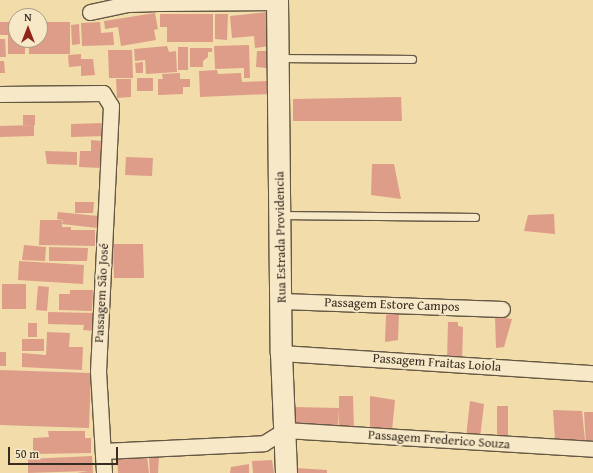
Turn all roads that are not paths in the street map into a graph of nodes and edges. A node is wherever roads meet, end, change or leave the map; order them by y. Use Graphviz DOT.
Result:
graph roads {
  1 [pos="277,1"];
  2 [pos="90,12"];
  3 [pos="278,58"];
  4 [pos="412,59"];
  5 [pos="0,94"];
  6 [pos="281,215"];
  7 [pos="475,217"];
  8 [pos="282,302"];
  9 [pos="502,309"];
  10 [pos="281,353"];
  11 [pos="593,373"];
  12 [pos="284,430"];
  13 [pos="593,449"];
  14 [pos="103,451"];
  15 [pos="104,473"];
  16 [pos="286,473"];
  1 -- 2 [label="street"];
  1 -- 3 [label="main road, Rua Estrada Providencia"];
  3 -- 4 [label="lane"];
  3 -- 6 [label="main road, Rua Estrada Providencia"];
  5 -- 14 [label="street, Passagem São José"];
  6 -- 7 [label="lane"];
  6 -- 8 [label="main road, Rua Estrada Providencia"];
  8 -- 9 [label="street, Passagem Estore Campos"];
  8 -- 10 [label="main road, Rua Estrada Providencia"];
  10 -- 11 [label="street, Passagem Fraitas Loiola"];
  10 -- 12 [label="main road, Rua Estrada Providencia"];
  12 -- 13 [label="street, Passagem Frederico Souza"];
  12 -- 14 [label="street"];
  12 -- 16 [label="main road, Rua Estrada Providencia"];
  14 -- 15 [label="street, Passagem São José"];
}
